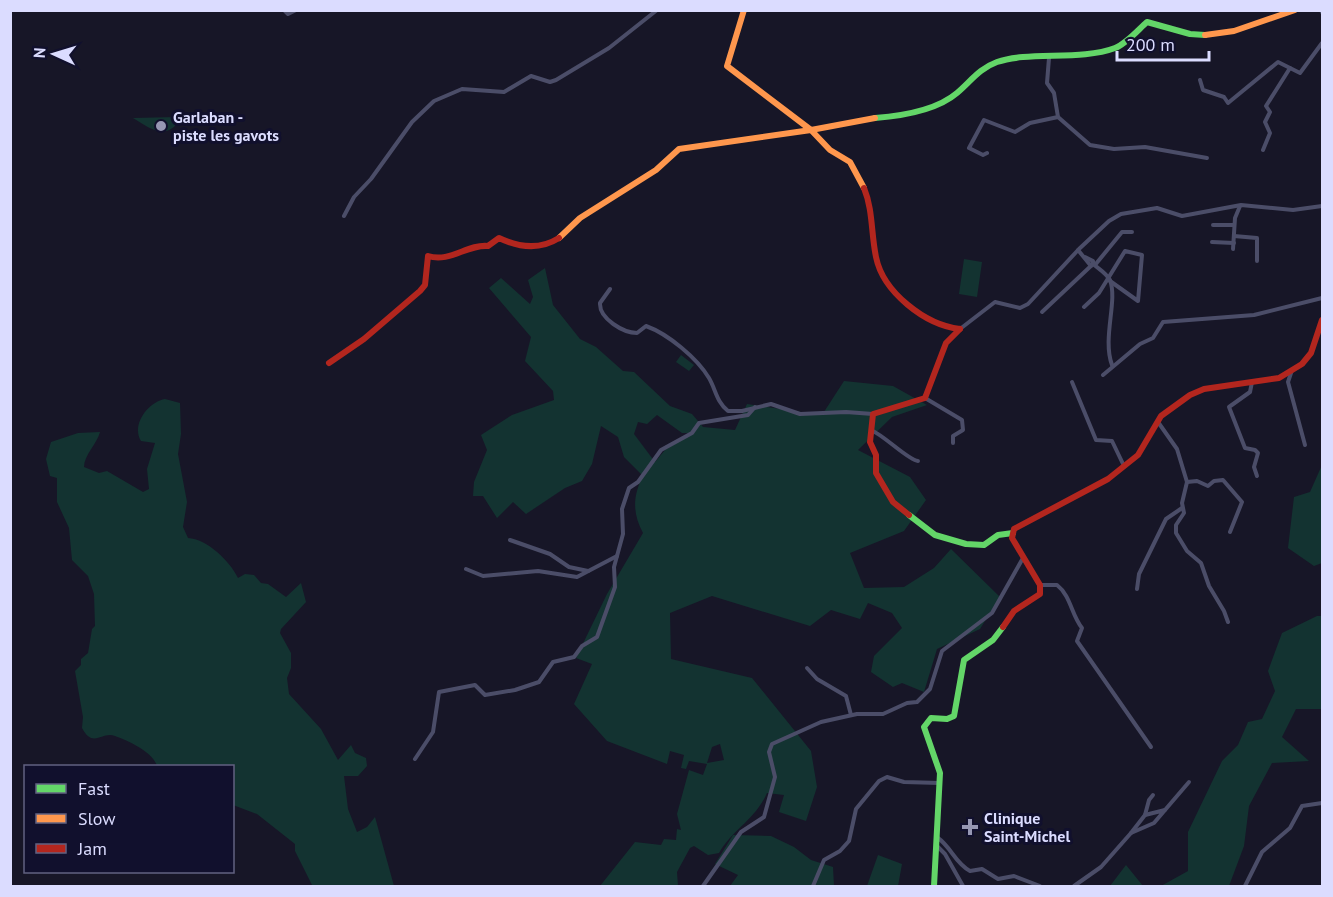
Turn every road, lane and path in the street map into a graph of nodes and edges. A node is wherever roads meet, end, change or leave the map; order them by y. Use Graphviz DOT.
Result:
graph roads {
  1 [pos="284,10"];
  2 [pos="297,10"];
  3 [pos="657,10"];
  4 [pos="744,10"];
  5 [pos="1295,10"];
  6 [pos="1323,43"];
  7 [pos="1049,58"];
  8 [pos="1290,68"];
  9 [pos="1200,80"];
  10 [pos="1058,117"];
  11 [pos="811,130"];
  12 [pos="1263,150"];
  13 [pos="987,153"];
  14 [pos="1207,158"];
  15 [pos="1241,205"];
  16 [pos="1323,206"];
  17 [pos="344,216"];
  18 [pos="1214,225"];
  19 [pos="1234,225"];
  20 [pos="1132,232"];
  21 [pos="1234,236"];
  22 [pos="1256,237"];
  23 [pos="1263,237"];
  24 [pos="1212,243"];
  25 [pos="1233,243"];
  26 [pos="1233,249"];
  27 [pos="1079,251"];
  28 [pos="1257,261"];
  29 [pos="1093,264"];
  30 [pos="1109,279"];
  31 [pos="610,289"];
  32 [pos="1323,298"];
  33 [pos="1084,306"];
  34 [pos="1042,312"];
  35 [pos="1323,320"];
  36 [pos="960,329"];
  37 [pos="329,363"];
  38 [pos="1112,365"];
  39 [pos="1292,370"];
  40 [pos="1103,375"];
  41 [pos="1072,382"];
  42 [pos="1252,382"];
  43 [pos="925,398"];
  44 [pos="755,407"];
  45 [pos="873,414"];
  46 [pos="1158,421"];
  47 [pos="871,429"];
  48 [pos="953,443"];
  49 [pos="1305,445"];
  50 [pos="918,461"];
  51 [pos="1124,466"];
  52 [pos="1257,476"];
  53 [pos="1188,482"];
  54 [pos="1182,508"];
  55 [pos="1230,532"];
  56 [pos="1013,533"];
  57 [pos="510,540"];
  58 [pos="618,556"];
  59 [pos="1023,558"];
  60 [pos="466,569"];
  61 [pos="589,571"];
  62 [pos="1040,585"];
  63 [pos="1137,590"];
  64 [pos="1227,622"];
  65 [pos="807,668"];
  66 [pos="851,715"];
  67 [pos="1150,747"];
  68 [pos="415,759"];
  69 [pos="1189,782"];
  70 [pos="941,783"];
  71 [pos="1153,795"];
  72 [pos="1323,803"];
  73 [pos="1165,810"];
  74 [pos="1145,815"];
  75 [pos="1131,833"];
  76 [pos="938,838"];
  77 [pos="937,849"];
  78 [pos="704,886"];
  79 [pos="813,886"];
  80 [pos="934,886"];
  81 [pos="963,886"];
  82 [pos="1040,886"];
  83 [pos="1074,886"];
  84 [pos="1245,886"];
  1 -- 2 [label="street"];
  3 -- 17 [label="street"];
  4 -- 11 [label="street"];
  5 -- 7 [label="street"];
  6 -- 8 [label="street"];
  7 -- 10 [label="street"];
  7 -- 11 [label="street"];
  8 -- 9 [label="street"];
  8 -- 12 [label="street"];
  10 -- 13 [label="street"];
  10 -- 14 [label="street"];
  11 -- 36 [label="street"];
  11 -- 37 [label="street"];
  15 -- 16 [label="street"];
  15 -- 19 [label="street"];
  15 -- 27 [label="street"];
  18 -- 19 [label="street"];
  19 -- 21 [label="street"];
  20 -- 29 [label="street"];
  21 -- 22 [label="street"];
  21 -- 25 [label="street"];
  22 -- 23 [label="street"];
  22 -- 28 [label="street"];
  24 -- 25 [label="street"];
  25 -- 26 [label="street"];
  27 -- 29 [label="street"];
  27 -- 36 [label="street"];
  29 -- 30 [label="street"];
  29 -- 34 [label="street"];
  30 -- 30 [label="street"];
  30 -- 33 [label="street"];
  30 -- 38 [label="street"];
  31 -- 44 [label="street"];
  32 -- 40 [label="street"];
  35 -- 39 [label="street"];
  36 -- 43 [label="street"];
  39 -- 42 [label="street"];
  39 -- 49 [label="street"];
  41 -- 51 [label="street"];
  42 -- 46 [label="street"];
  42 -- 52 [label="street"];
  43 -- 45 [label="street"];
  43 -- 48 [label="street"];
  44 -- 45 [label="street"];
  44 -- 58 [label="street"];
  45 -- 47 [label="street"];
  46 -- 51 [label="street"];
  46 -- 53 [label="street"];
  47 -- 50 [label="street"];
  47 -- 56 [label="street"];
  51 -- 56 [label="street"];
  53 -- 54 [label="street"];
  53 -- 55 [label="street"];
  54 -- 63 [label="street"];
  54 -- 64 [label="street"];
  56 -- 59 [label="street"];
  57 -- 61 [label="street"];
  58 -- 61 [label="street"];
  58 -- 68 [label="street"];
  59 -- 62 [label="street"];
  59 -- 66 [label="street"];
  60 -- 61 [label="street"];
  62 -- 67 [label="street"];
  62 -- 70 [label="street"];
  65 -- 66 [label="street"];
  66 -- 78 [label="street"];
  69 -- 73 [label="street"];
  70 -- 76 [label="street"];
  70 -- 79 [label="street"];
  71 -- 74 [label="street"];
  72 -- 84 [label="street"];
  73 -- 74 [label="street"];
  73 -- 75 [label="street"];
  74 -- 75 [label="street"];
  75 -- 83 [label="street"];
  76 -- 77 [label="street"];
  76 -- 82 [label="street"];
  77 -- 80 [label="street"];
  77 -- 81 [label="street"];
}
